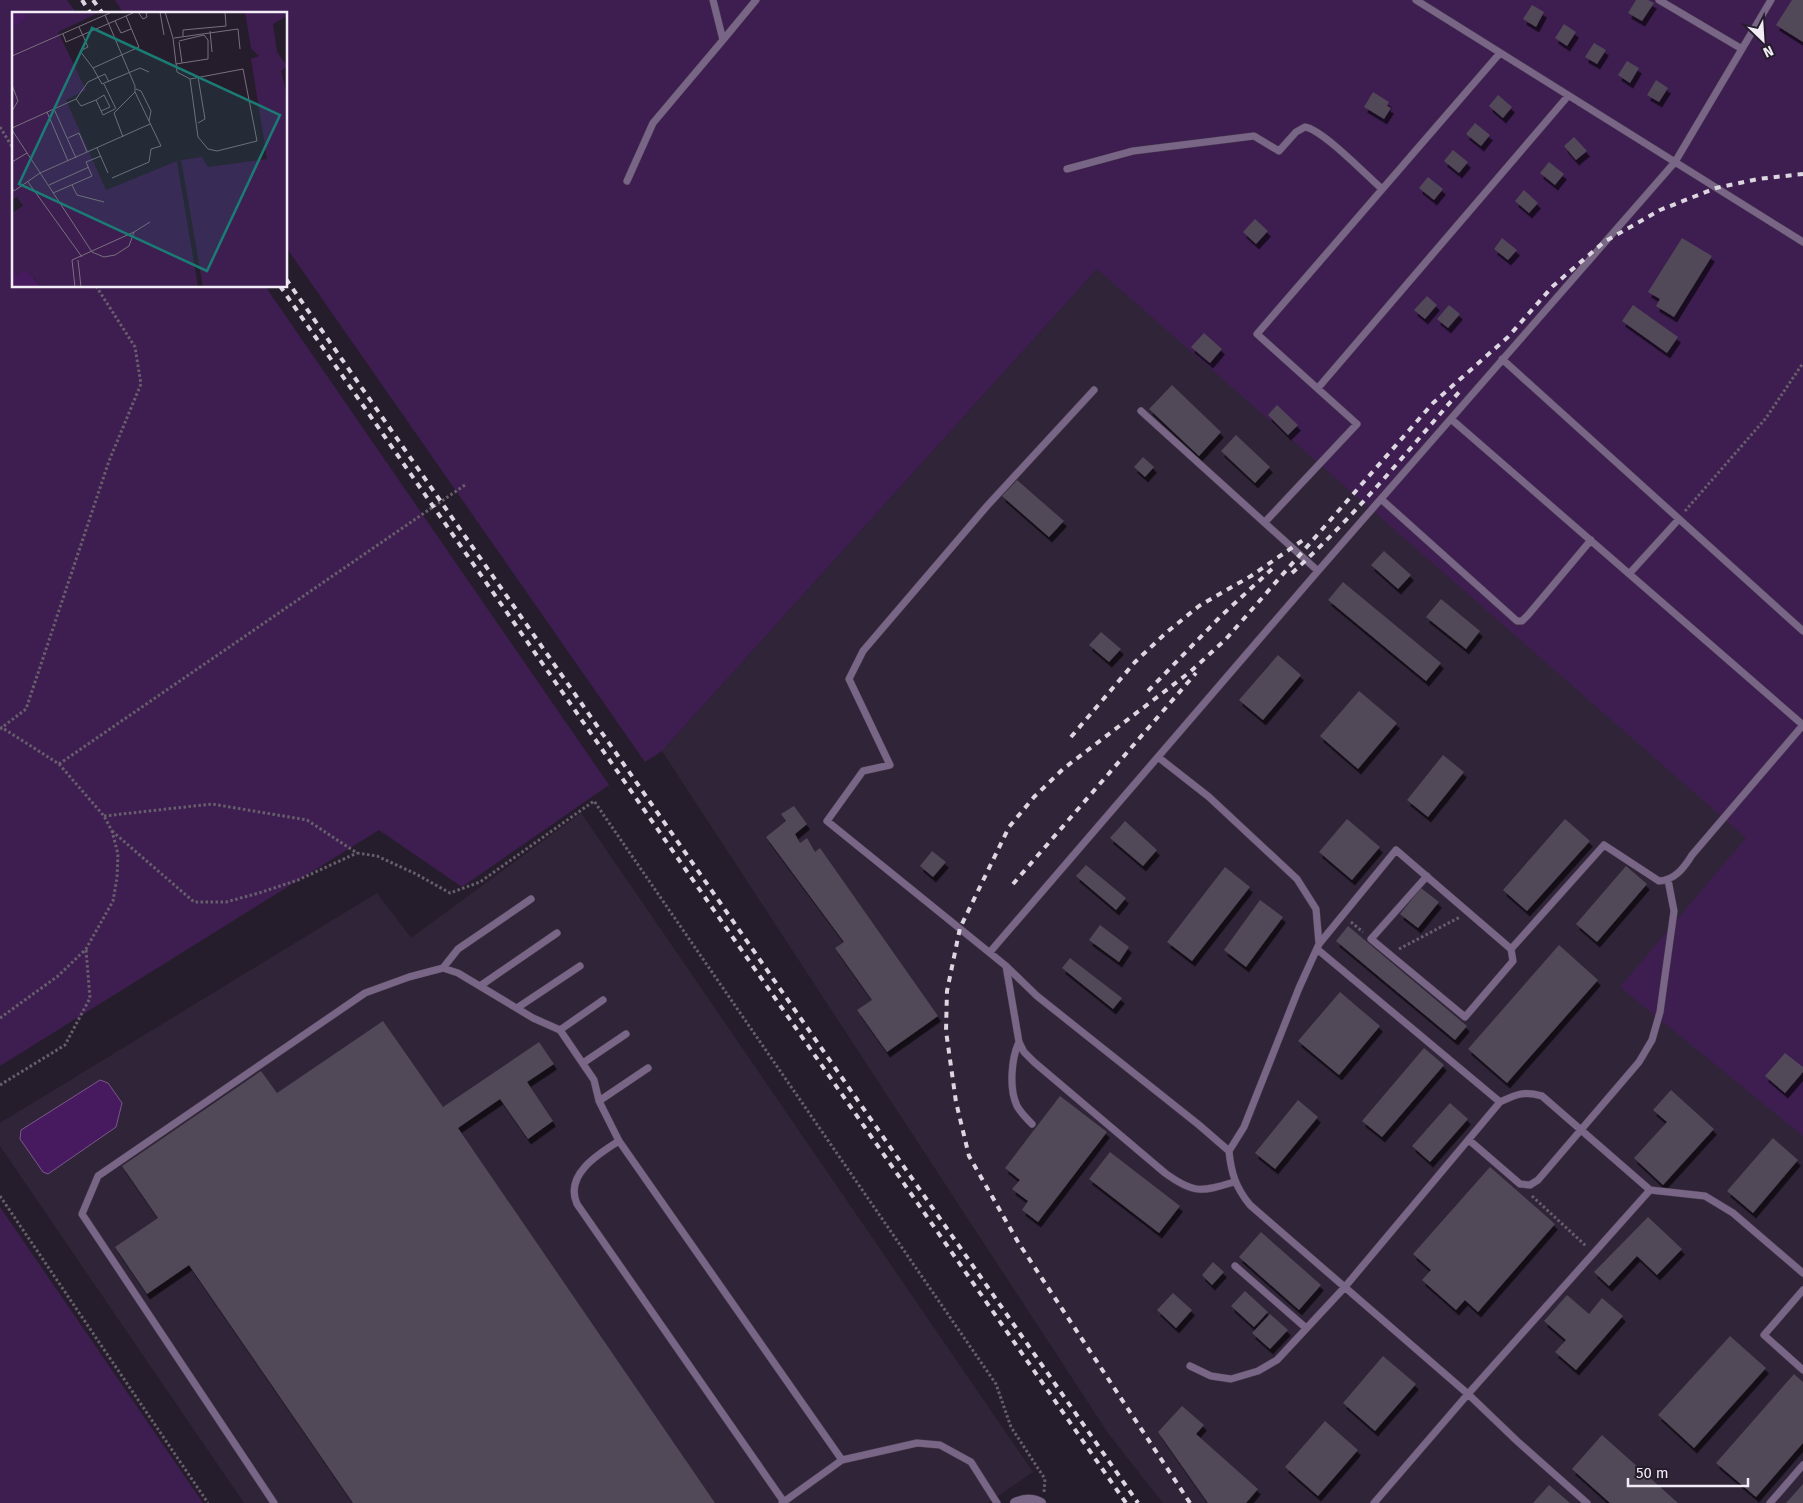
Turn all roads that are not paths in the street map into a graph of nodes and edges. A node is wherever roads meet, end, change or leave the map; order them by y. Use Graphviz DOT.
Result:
graph roads {
  1 [pos="713,0"];
  2 [pos="756,0"];
  3 [pos="1416,0"];
  4 [pos="1659,0"];
  5 [pos="1771,0"];
  6 [pos="723,40"];
  7 [pos="1742,49"];
  8 [pos="1500,52"];
  9 [pos="1568,96"];
  10 [pos="1675,162"];
  11 [pos="1066,169"];
  12 [pos="627,181"];
  13 [pos="1382,189"];
  14 [pos="1803,242"];
  15 [pos="1502,359"];
  16 [pos="1318,388"];
  17 [pos="1094,390"];
  18 [pos="1141,411"];
  19 [pos="1451,419"];
  20 [pos="1381,499"];
  21 [pos="1679,519"];
  22 [pos="1265,522"];
  23 [pos="1591,540"];
  24 [pos="1318,571"];
  25 [pos="1629,574"];
  26 [pos="1803,631"];
  27 [pos="1803,725"];
  28 [pos="1158,757"];
  29 [pos="1427,876"];
  30 [pos="1668,880"];
  31 [pos="531,899"];
  32 [pos="557,932"];
  33 [pos="1318,947"];
  34 [pos="1511,949"];
  35 [pos="990,952"];
  36 [pos="580,966"];
  37 [pos="1006,966"];
  38 [pos="443,968"];
  39 [pos="480,986"];
  40 [pos="604,1000"];
  41 [pos="517,1008"];
  42 [pos="560,1030"];
  43 [pos="626,1034"];
  44 [pos="1019,1042"];
  45 [pos="583,1063"];
  46 [pos="648,1068"];
  47 [pos="599,1101"];
  48 [pos="1500,1102"];
  49 [pos="1032,1124"];
  50 [pos="1581,1130"];
  51 [pos="1469,1140"];
  52 [pos="619,1141"];
  53 [pos="1230,1152"];
  54 [pos="1234,1182"];
  55 [pos="1650,1190"];
  56 [pos="1236,1266"];
  57 [pos="1803,1273"];
  58 [pos="1344,1288"];
  59 [pos="1803,1290"];
  60 [pos="1306,1328"];
  61 [pos="1190,1366"];
  62 [pos="1803,1370"];
  63 [pos="1468,1394"];
  64 [pos="842,1460"];
  65 [pos="1803,1466"];
  66 [pos="1043,1499"];
  67 [pos="782,1502"];
  68 [pos="274,1503"];
  69 [pos="997,1503"];
  70 [pos="1016,1503"];
  71 [pos="1374,1503"];
  72 [pos="1587,1503"];
  73 [pos="1770,1503"];
  1 -- 6 [label="lane"];
  2 -- 6 [label="lane"];
  3 -- 8 [label="lane"];
  4 -- 7 [label="lane"];
  5 -- 7 [label="lane"];
  6 -- 12 [label="lane"];
  7 -- 10 [label="lane"];
  8 -- 9 [label="lane"];
  8 -- 13 [label="lane"];
  9 -- 10 [label="lane"];
  9 -- 16 [label="lane"];
  10 -- 14 [label="lane"];
  10 -- 15 [label="lane"];
  11 -- 13 [label="lane"];
  13 -- 16 [label="lane"];
  15 -- 19 [label="lane"];
  15 -- 21 [label="lane"];
  16 -- 22 [label="lane"];
  17 -- 35 [label="lane"];
  18 -- 22 [label="lane"];
  19 -- 20 [label="lane"];
  19 -- 23 [label="lane"];
  20 -- 23 [label="lane"];
  20 -- 24 [label="lane"];
  21 -- 25 [label="lane"];
  21 -- 26 [label="lane"];
  22 -- 24 [label="lane"];
  23 -- 25 [label="lane"];
  24 -- 28 [label="lane"];
  25 -- 27 [label="lane"];
  27 -- 30 [label="lane"];
  28 -- 33 [label="lane"];
  28 -- 35 [label="lane"];
  29 -- 33 [label="lane"];
  29 -- 34 [label="lane"];
  29 -- 34 [label="lane"];
  30 -- 34 [label="lane"];
  30 -- 50 [label="lane"];
  31 -- 38 [label="lane"];
  32 -- 39 [label="lane"];
  33 -- 48 [label="lane"];
  33 -- 53 [label="lane"];
  35 -- 37 [label="lane"];
  36 -- 41 [label="lane"];
  37 -- 44 [label="lane"];
  37 -- 53 [label="lane"];
  38 -- 39 [label="lane"];
  38 -- 68 [label="lane"];
  39 -- 41 [label="lane"];
  40 -- 42 [label="lane"];
  41 -- 42 [label="lane"];
  42 -- 45 [label="lane"];
  43 -- 45 [label="lane"];
  44 -- 49 [label="lane"];
  44 -- 54 [label="lane"];
  45 -- 47 [label="lane"];
  46 -- 47 [label="lane"];
  47 -- 52 [label="lane"];
  48 -- 50 [label="lane"];
  48 -- 51 [label="lane"];
  50 -- 51 [label="lane"];
  50 -- 55 [label="lane"];
  51 -- 58 [label="lane"];
  52 -- 64 [label="lane"];
  52 -- 67 [label="lane"];
  53 -- 54 [label="lane"];
  54 -- 58 [label="lane"];
  55 -- 57 [label="lane"];
  55 -- 63 [label="lane"];
  56 -- 60 [label="lane"];
  58 -- 60 [label="lane"];
  58 -- 63 [label="lane"];
  59 -- 62 [label="lane"];
  60 -- 61 [label="lane"];
  63 -- 71 [label="lane"];
  63 -- 72 [label="lane"];
  64 -- 67 [label="lane"];
  64 -- 69 [label="lane"];
  65 -- 73 [label="lane"];
  66 -- 70 [label="street"];
}
